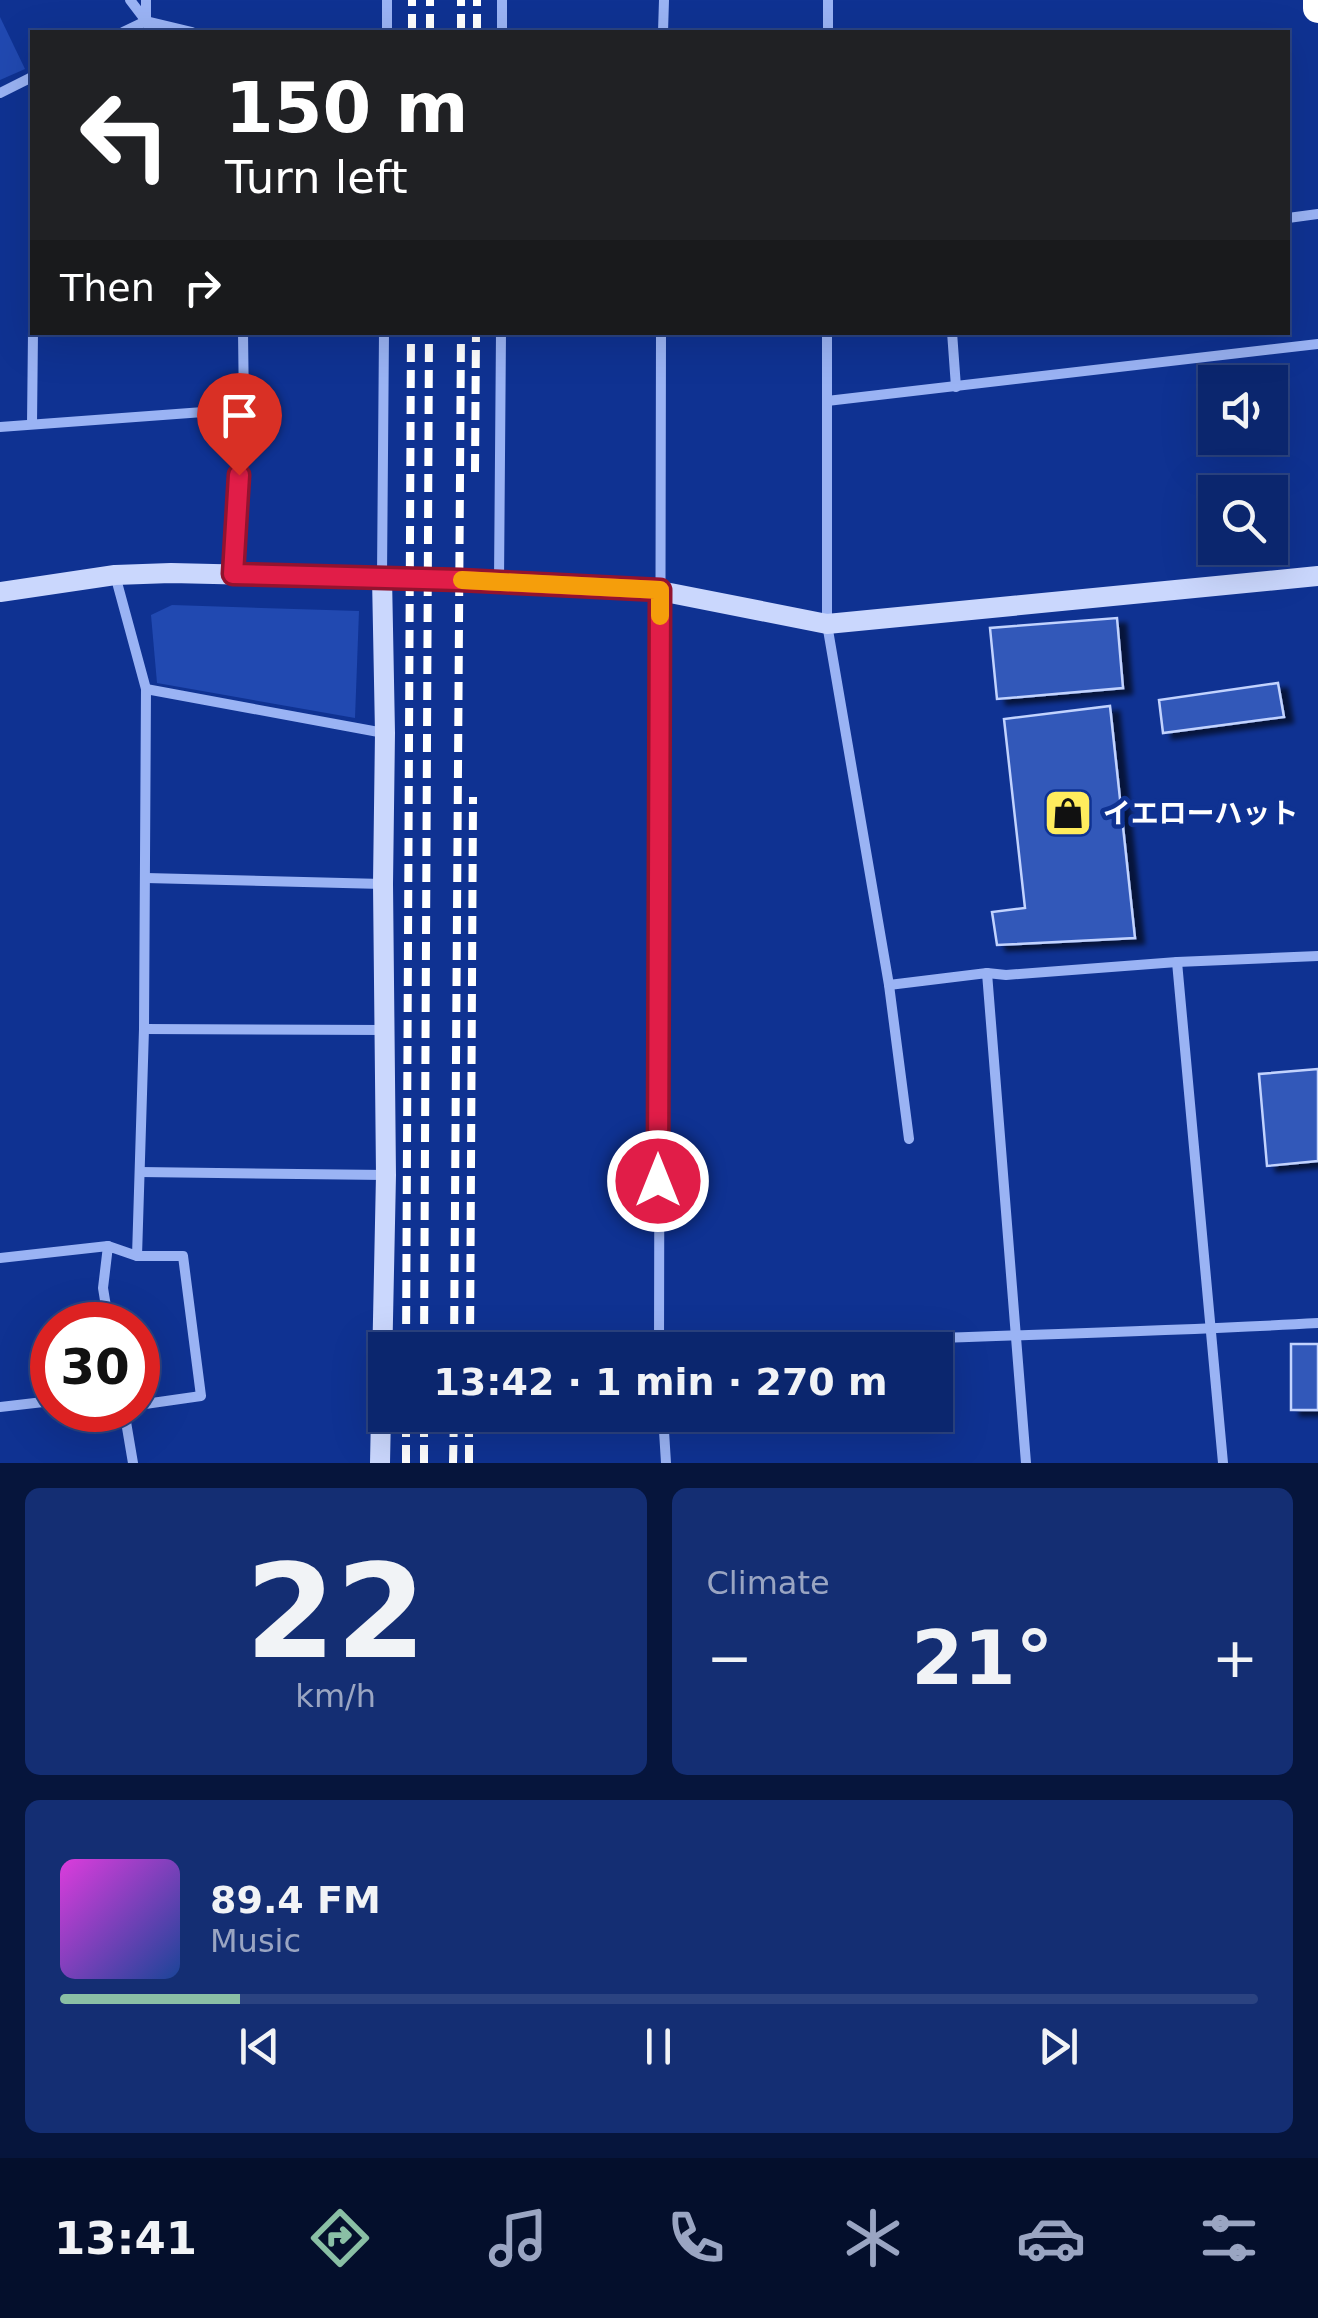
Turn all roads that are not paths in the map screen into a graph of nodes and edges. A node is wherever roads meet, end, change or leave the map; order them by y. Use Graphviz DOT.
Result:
graph roads {
  1 [pos="130,0"];
  2 [pos="146,0"];
  3 [pos="387,0"];
  4 [pos="502,0"];
  5 [pos="664,0"];
  6 [pos="828,0"];
  7 [pos="1318,0"];
  8 [pos="1318,8"];
  9 [pos="149,27"];
  10 [pos="175,30"];
  11 [pos="387,30"];
  12 [pos="502,30"];
  13 [pos="663,30"];
  14 [pos="828,30"];
  15 [pos="30,78"];
  16 [pos="0,93"];
  17 [pos="1318,214"];
  18 [pos="1290,218"];
  19 [pos="34,335"];
  20 [pos="243,335"];
  21 [pos="384,335"];
  22 [pos="501,335"];
  23 [pos="661,335"];
  24 [pos="827,335"];
  25 [pos="952,335"];
  26 [pos="1318,344"];
  27 [pos="956,387"];
  28 [pos="827,401"];
  29 [pos="244,409"];
  30 [pos="32,424"];
  31 [pos="0,427"];
  32 [pos="115,574"];
  33 [pos="233,574"];
  34 [pos="1318,576"];
  35 [pos="382,577"];
  36 [pos="499,582"];
  37 [pos="660,590"];
  38 [pos="0,592"];
  39 [pos="827,624"];
  40 [pos="146,689"];
  41 [pos="385,734"];
  42 [pos="146,878"];
  43 [pos="383,884"];
  44 [pos="1318,956"];
  45 [pos="1176,962"];
  46 [pos="987,973"];
  47 [pos="889,985"];
  48 [pos="144,1029"];
  49 [pos="386,1030"];
  50 [pos="908,1139"];
  51 [pos="140,1172"];
  52 [pos="386,1175"];
  53 [pos="108,1246"];
  54 [pos="137,1256"];
  55 [pos="0,1258"];
  56 [pos="106,1302"];
  57 [pos="1318,1323"];
  58 [pos="1210,1329"];
  59 [pos="659,1332"];
  60 [pos="1014,1334"];
  61 [pos="953,1337"];
  62 [pos="160,1401"];
  63 [pos="30,1403"];
  64 [pos="0,1407"];
  65 [pos="127,1432"];
  66 [pos="664,1432"];
  67 [pos="132,1463"];
  68 [pos="380,1463"];
  69 [pos="666,1463"];
  70 [pos="1026,1463"];
  71 [pos="1223,1463"];
  1 -- 9 [label="street"];
  2 -- 9 [label="street"];
  3 -- 11 [label="street"];
  4 -- 12 [label="street"];
  5 -- 13 [label="street"];
  6 -- 14 [label="street"];
  7 -- 8 [label="highway"];
  9 -- 10 [label="street"];
  15 -- 16 [label="street"];
  17 -- 18 [label="street"];
  19 -- 30 [label="street"];
  20 -- 29 [label="street"];
  21 -- 35 [label="street"];
  22 -- 36 [label="street"];
  23 -- 37 [label="street"];
  24 -- 28 [label="street"];
  25 -- 27 [label="street"];
  26 -- 27 [label="street"];
  27 -- 28 [label="street"];
  28 -- 39 [label="street"];
  29 -- 30 [label="street"];
  29 -- 33 [label="street"];
  30 -- 31 [label="street"];
  32 -- 33 [label="street"];
  32 -- 38 [label="street"];
  32 -- 40 [label="street"];
  33 -- 35 [label="street"];
  34 -- 39 [label="street"];
  35 -- 36 [label="street"];
  35 -- 41 [label="street"];
  36 -- 37 [label="street"];
  37 -- 39 [label="street"];
  37 -- 59 [label="street"];
  39 -- 47 [label="street"];
  40 -- 41 [label="street"];
  40 -- 42 [label="street"];
  41 -- 43 [label="street"];
  42 -- 43 [label="street"];
  42 -- 48 [label="street"];
  43 -- 49 [label="street"];
  44 -- 45 [label="street"];
  45 -- 46 [label="street"];
  45 -- 58 [label="street"];
  46 -- 47 [label="street"];
  46 -- 60 [label="street"];
  47 -- 50 [label="street"];
  48 -- 49 [label="street"];
  48 -- 51 [label="street"];
  49 -- 52 [label="street"];
  51 -- 52 [label="street"];
  51 -- 54 [label="street"];
  52 -- 68 [label="street"];
  53 -- 54 [label="street"];
  53 -- 55 [label="street"];
  53 -- 56 [label="street"];
  54 -- 62 [label="street"];
  57 -- 58 [label="street"];
  58 -- 60 [label="street"];
  58 -- 71 [label="street"];
  60 -- 61 [label="street"];
  60 -- 70 [label="street"];
  63 -- 64 [label="street"];
  65 -- 67 [label="street"];
  66 -- 69 [label="street"];
}
